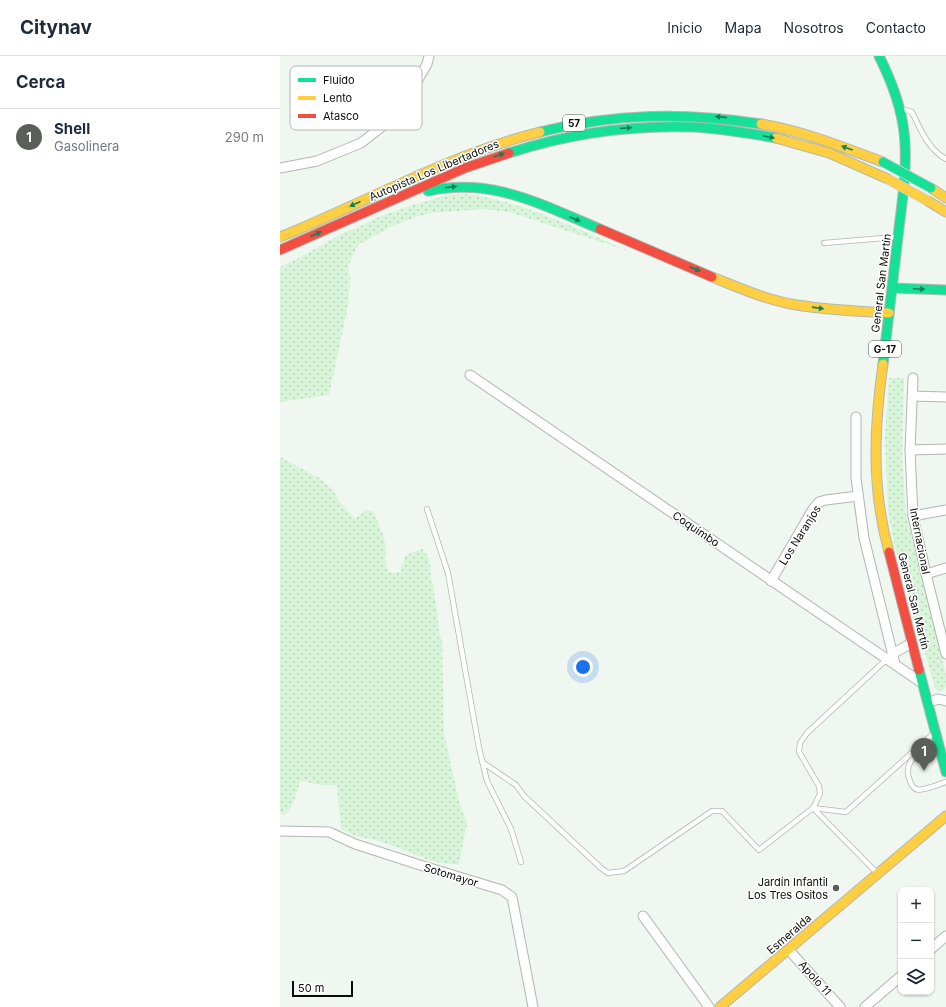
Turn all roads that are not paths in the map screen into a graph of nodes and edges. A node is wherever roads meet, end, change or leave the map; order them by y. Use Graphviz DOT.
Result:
graph roads {
  1 [pos="429,56"];
  2 [pos="879,56"];
  3 [pos="422,73"];
  4 [pos="900,109"];
  5 [pos="379,130"];
  6 [pos="946,159"];
  7 [pos="280,168"];
  8 [pos="946,198"];
  9 [pos="386,203"];
  10 [pos="946,212"];
  11 [pos="280,237"];
  12 [pos="898,237"];
  13 [pos="824,243"];
  14 [pos="280,250"];
  15 [pos="892,288"];
  16 [pos="946,290"];
  17 [pos="889,313"];
  18 [pos="470,375"];
  19 [pos="913,378"];
  20 [pos="912,396"];
  21 [pos="946,397"];
  22 [pos="856,417"];
  23 [pos="946,449"];
  24 [pos="910,450"];
  25 [pos="858,496"];
  26 [pos="427,509"];
  27 [pos="946,510"];
  28 [pos="913,516"];
  29 [pos="946,568"];
  30 [pos="926,574"];
  31 [pos="772,581"];
  32 [pos="942,621"];
  33 [pos="912,643"];
  34 [pos="946,654"];
  35 [pos="889,657"];
  36 [pos="922,683"];
  37 [pos="946,700"];
  38 [pos="928,703"];
  39 [pos="935,731"];
  40 [pos="939,744"];
  41 [pos="482,762"];
  42 [pos="946,772"];
  43 [pos="946,782"];
  44 [pos="812,808"];
  45 [pos="946,816"];
  46 [pos="280,831"];
  47 [pos="522,862"];
  48 [pos="877,873"];
  49 [pos="644,916"];
  50 [pos="946,936"];
  51 [pos="934,946"];
  52 [pos="789,950"];
  53 [pos="898,979"];
  54 [pos="533,1007"];
  55 [pos="709,1007"];
  56 [pos="720,1007"];
  57 [pos="840,1007"];
  58 [pos="865,1007"];
  1 -- 3 [label="street"];
  2 -- 4 [label="main road, General San Martín / G-17"];
  4 -- 6 [label="lane"];
  4 -- 12 [label="main road, General San Martín / G-17"];
  5 -- 7 [label="street"];
  8 -- 11 [label="main road, Autopista Los Libertadores / 57, one-way, bridge"];
  9 -- 10 [label="main road, Autopista Los Libertadores / 57, one-way, bridge"];
  14 -- 9 [label="main road, Autopista Los Libertadores / 57, one-way"];
  9 -- 17 [label="main road, one-way"];
  12 -- 13 [label="lane"];
  12 -- 15 [label="main road, General San Martín / G-17"];
  15 -- 16 [label="main road, one-way"];
  15 -- 17 [label="main road, General San Martín / G-17"];
  17 -- 33 [label="main road, General San Martín / G-17"];
  18 -- 31 [label="street, Coquimbo"];
  19 -- 20 [label="street, Internacional"];
  20 -- 21 [label="street"];
  20 -- 24 [label="street, Internacional"];
  22 -- 25 [label="street"];
  23 -- 24 [label="street"];
  24 -- 28 [label="street, Internacional"];
  25 -- 31 [label="street, Los Naranjos"];
  25 -- 35 [label="street"];
  26 -- 41 [label="lane"];
  27 -- 28 [label="street"];
  28 -- 30 [label="street, Internacional"];
  29 -- 30 [label="street"];
  30 -- 32 [label="street, Internacional"];
  31 -- 35 [label="street, Coquimbo"];
  32 -- 34 [label="street, Internacional"];
  33 -- 35 [label="street"];
  33 -- 36 [label="main road, General San Martín / G-17"];
  35 -- 36 [label="street"];
  35 -- 44 [label="lane"];
  36 -- 38 [label="main road, General San Martín / G-17"];
  37 -- 38 [label="street"];
  38 -- 39 [label="main road, General San Martín / G-17"];
  39 -- 40 [label="main road, General San Martín / G-17"];
  39 -- 44 [label="lane"];
  40 -- 42 [label="main road, General San Martín / G-17"];
  40 -- 43 [label="lane"];
  41 -- 44 [label="lane"];
  41 -- 47 [label="lane"];
  44 -- 48 [label="lane"];
  45 -- 48 [label="main road, Esmeralda"];
  46 -- 54 [label="street, Sotomayor"];
  48 -- 52 [label="main road, Esmeralda"];
  49 -- 55 [label="street"];
  50 -- 51 [label="street"];
  52 -- 56 [label="main road, Esmeralda"];
  52 -- 57 [label="street, Apolo 11"];
  53 -- 58 [label="street"];
}
